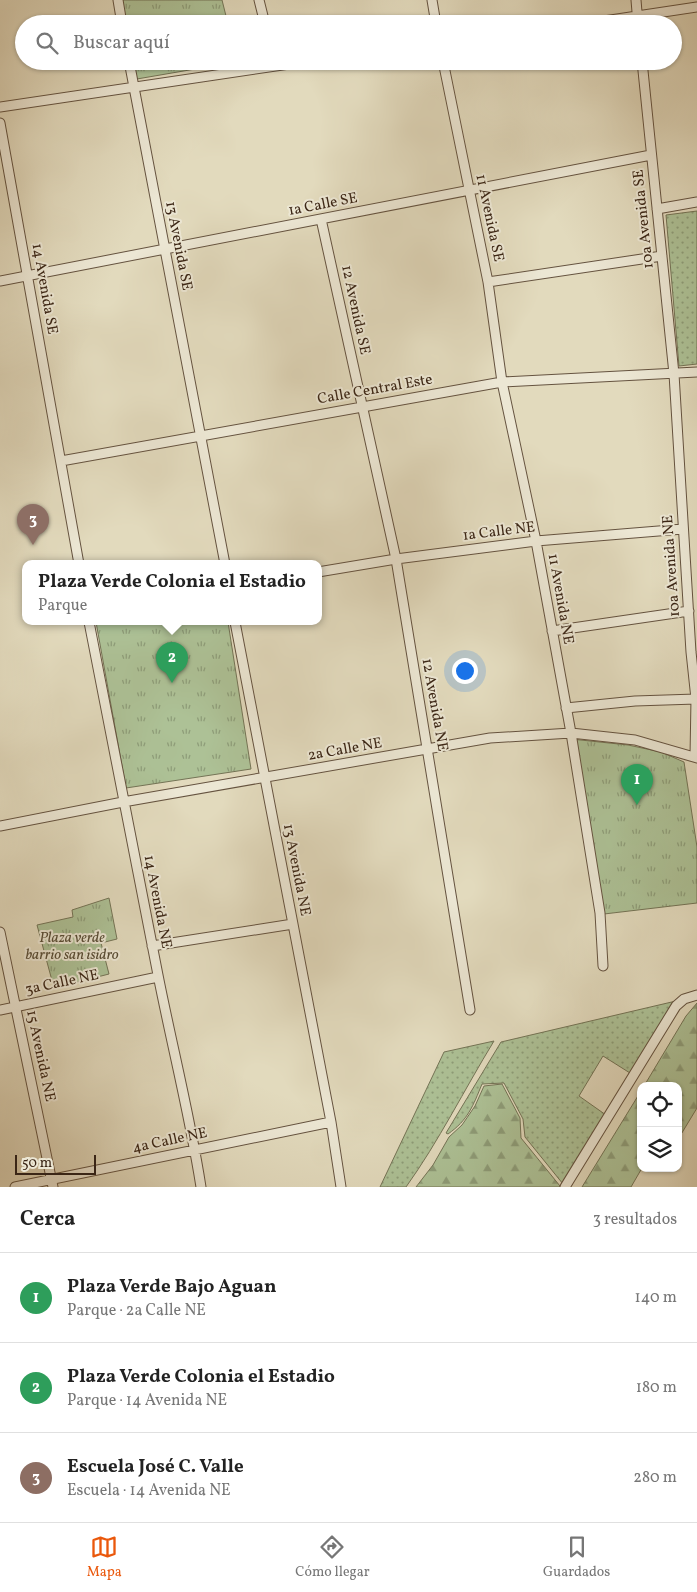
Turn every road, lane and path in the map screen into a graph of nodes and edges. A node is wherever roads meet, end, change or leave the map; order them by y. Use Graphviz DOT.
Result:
graph roads {
  1 [pos="118,0"];
  2 [pos="259,0"];
  3 [pos="432,0"];
  4 [pos="636,0"];
  5 [pos="697,7"];
  6 [pos="120,15"];
  7 [pos="263,15"];
  8 [pos="434,15"];
  9 [pos="638,15"];
  10 [pos="661,15"];
  11 [pos="131,70"];
  12 [pos="239,70"];
  13 [pos="445,70"];
  14 [pos="643,70"];
  15 [pos="134,88"];
  16 [pos="0,107"];
  17 [pos="0,123"];
  18 [pos="651,155"];
  19 [pos="470,190"];
  20 [pos="697,202"];
  21 [pos="657,208"];
  22 [pos="321,219"];
  23 [pos="164,249"];
  24 [pos="662,256"];
  25 [pos="28,276"];
  26 [pos="0,281"];
  27 [pos="488,282"];
  28 [pos="697,372"];
  29 [pos="674,374"];
  30 [pos="502,382"];
  31 [pos="362,407"];
  32 [pos="200,436"];
  33 [pos="61,460"];
  34 [pos="683,529"];
  35 [pos="536,541"];
  36 [pos="396,559"];
  37 [pos="78,560"];
  38 [pos="224,560"];
  39 [pos="322,571"];
  40 [pos="689,612"];
  41 [pos="91,625"];
  42 [pos="237,625"];
  43 [pos="552,632"];
  44 [pos="697,699"];
  45 [pos="566,708"];
  46 [pos="571,733"];
  47 [pos="428,749"];
  48 [pos="696,757"];
  49 [pos="265,777"];
  50 [pos="123,802"];
  51 [pos="0,826"];
  52 [pos="292,924"];
  53 [pos="0,932"];
  54 [pos="152,946"];
  55 [pos="603,966"];
  56 [pos="158,977"];
  57 [pos="697,995"];
  58 [pos="15,1006"];
  59 [pos="0,1010"];
  60 [pos="470,1010"];
  61 [pos="331,1122"];
  62 [pos="195,1150"];
  63 [pos="52,1183"];
  64 [pos="14,1187"];
  65 [pos="202,1187"];
  66 [pos="341,1187"];
  67 [pos="565,1187"];
  1 -- 6 [label="street"];
  2 -- 7 [label="street"];
  3 -- 8 [label="street"];
  4 -- 9 [label="street"];
  5 -- 10 [label="street"];
  11 -- 15 [label="street, 13 Avenida SE"];
  12 -- 15 [label="street"];
  13 -- 19 [label="street, 11 Avenida SE"];
  14 -- 18 [label="street, 10a Avenida SE"];
  15 -- 16 [label="street"];
  15 -- 23 [label="street, 13 Avenida SE"];
  17 -- 25 [label="street, 14 Avenida SE"];
  18 -- 19 [label="street, 1a Calle SE"];
  18 -- 21 [label="street, 10a Avenida SE"];
  19 -- 22 [label="street, 1a Calle SE"];
  19 -- 27 [label="street, 11 Avenida SE"];
  20 -- 21 [label="street"];
  21 -- 24 [label="street, 10a Avenida SE"];
  22 -- 23 [label="street, 1a Calle SE"];
  22 -- 31 [label="street, 12 Avenida SE"];
  23 -- 25 [label="street, 1a Calle SE"];
  23 -- 32 [label="street, 13 Avenida SE"];
  24 -- 27 [label="street"];
  24 -- 29 [label="street, 10a Avenida SE"];
  25 -- 26 [label="street, 1a Calle SE"];
  25 -- 33 [label="street, 14 Avenida SE"];
  27 -- 30 [label="street, 11 Avenida SE"];
  28 -- 29 [label="street, Calle Central Este"];
  29 -- 30 [label="street, Calle Central Este"];
  29 -- 34 [label="street, 10a Avenida NE"];
  30 -- 31 [label="street, Calle Central Este"];
  30 -- 35 [label="street, 11 Avenida NE"];
  31 -- 32 [label="street, Calle Central Este"];
  31 -- 36 [label="street, 12 Avenida NE"];
  32 -- 33 [label="street, Calle Central Este"];
  32 -- 38 [label="street"];
  33 -- 37 [label="street"];
  34 -- 35 [label="street, 1a Calle NE"];
  34 -- 40 [label="street, 10a Avenida NE"];
  35 -- 36 [label="street, 1a Calle NE"];
  35 -- 43 [label="street, 11 Avenida NE"];
  36 -- 39 [label="street, 1a Calle NE"];
  36 -- 47 [label="street, 12 Avenida NE"];
  40 -- 43 [label="street"];
  40 -- 44 [label="street, 10a Avenida NE"];
  41 -- 50 [label="street, 14 Avenida NE"];
  42 -- 49 [label="street, 13 Avenida NE"];
  43 -- 45 [label="street, 11 Avenida NE"];
  44 -- 45 [label="street"];
  44 -- 48 [label="street, 10a Avenida NE"];
  45 -- 46 [label="street, 11 Avenida NE"];
  46 -- 47 [label="street, 2a Calle NE"];
  46 -- 48 [label="street, 2a Calle NE"];
  46 -- 55 [label="street, 11 Avenida NE"];
  47 -- 49 [label="street, 2a Calle NE"];
  47 -- 60 [label="street, 12 Avenida NE"];
  49 -- 50 [label="street, 2a Calle NE"];
  49 -- 52 [label="street, 13 Avenida NE"];
  50 -- 51 [label="street, 2a Calle NE"];
  50 -- 54 [label="street, 14 Avenida NE"];
  52 -- 54 [label="street"];
  52 -- 61 [label="street, 13 Avenida NE"];
  53 -- 58 [label="street, 15 Avenida NE"];
  54 -- 56 [label="street, 14 Avenida NE"];
  56 -- 58 [label="street, 3a Calle NE"];
  56 -- 62 [label="street, 14 Avenida NE"];
  57 -- 67 [label="street"];
  58 -- 59 [label="street, 3a Calle NE"];
  58 -- 63 [label="street, 15 Avenida NE"];
  61 -- 62 [label="street, 4a Calle NE"];
  61 -- 66 [label="street, 13 Avenida NE"];
  62 -- 63 [label="street, 4a Calle NE"];
  62 -- 65 [label="street, 14 Avenida NE"];
  63 -- 64 [label="street, 4a Calle NE"];
}
